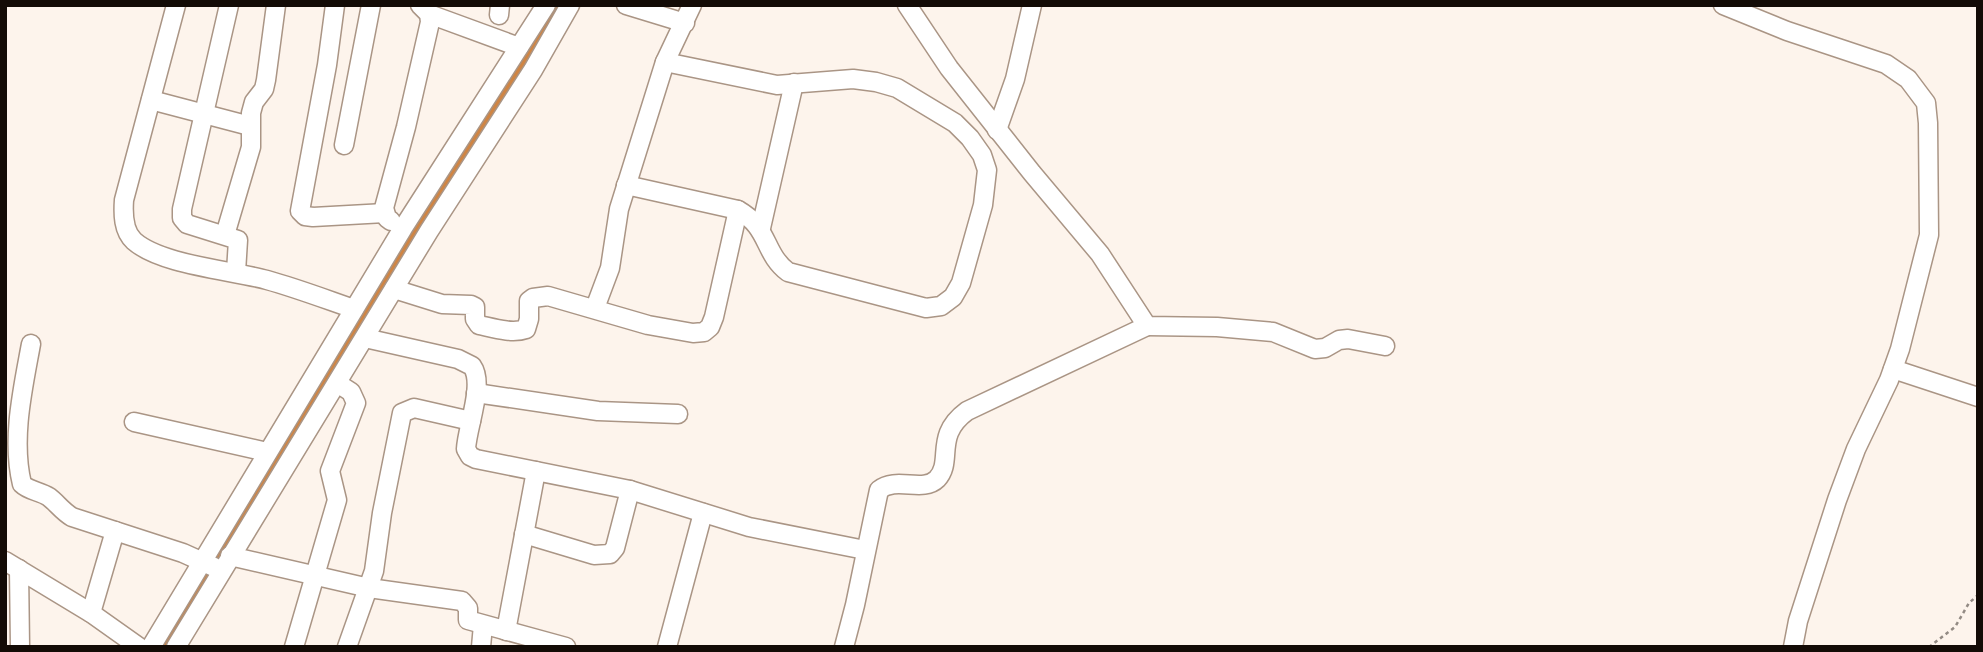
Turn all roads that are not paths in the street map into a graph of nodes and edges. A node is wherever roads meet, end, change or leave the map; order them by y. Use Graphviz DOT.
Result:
graph roads {
  1 [pos="176,5"];
  2 [pos="229,5"];
  3 [pos="276,5"];
  4 [pos="335,5"];
  5 [pos="370,5"];
  6 [pos="547,5"];
  7 [pos="570,5"];
  8 [pos="626,5"];
  9 [pos="692,5"];
  10 [pos="907,5"];
  11 [pos="1032,5"];
  12 [pos="1723,5"];
  13 [pos="425,9"];
  14 [pos="685,23"];
  15 [pos="519,47"];
  16 [pos="665,62"];
  17 [pos="794,83"];
  18 [pos="151,100"];
  19 [pos="204,114"];
  20 [pos="250,126"];
  21 [pos="998,130"];
  22 [pos="344,145"];
  23 [pos="626,185"];
  24 [pos="738,210"];
  25 [pos="385,213"];
  26 [pos="403,228"];
  27 [pos="761,228"];
  28 [pos="225,235"];
  29 [pos="236,272"];
  30 [pos="394,289"];
  31 [pos="595,308"];
  32 [pos="354,309"];
  33 [pos="1147,326"];
  34 [pos="365,338"];
  35 [pos="31,344"];
  36 [pos="1385,346"];
  37 [pos="1893,369"];
  38 [pos="337,383"];
  39 [pos="476,393"];
  40 [pos="1978,397"];
  41 [pos="678,414"];
  42 [pos="471,421"];
  43 [pos="134,422"];
  44 [pos="267,452"];
  45 [pos="536,471"];
  46 [pos="630,490"];
  47 [pos="703,513"];
  48 [pos="116,531"];
  49 [pos="524,534"];
  50 [pos="865,550"];
  51 [pos="216,564"];
  52 [pos="12,565"];
  53 [pos="315,576"];
  54 [pos="369,588"];
  55 [pos="90,613"];
  56 [pos="483,625"];
  57 [pos="506,631"];
  58 [pos="20,647"];
  59 [pos="139,647"];
  60 [pos="151,647"];
  61 [pos="176,647"];
  62 [pos="294,647"];
  63 [pos="347,647"];
  64 [pos="481,647"];
  65 [pos="566,647"];
  66 [pos="667,647"];
  67 [pos="844,647"];
  68 [pos="1793,647"];
  1 -- 18 [label="street"];
  2 -- 19 [label="street"];
  3 -- 20 [label="street"];
  4 -- 25 [label="street"];
  5 -- 22 [label="street"];
  6 -- 15 [label="street"];
  7 -- 30 [label="street"];
  8 -- 14 [label="street"];
  9 -- 14 [label="street"];
  10 -- 21 [label="street"];
  11 -- 21 [label="street"];
  12 -- 37 [label="street"];
  13 -- 15 [label="street"];
  13 -- 25 [label="street"];
  14 -- 16 [label="street"];
  15 -- 26 [label="street"];
  16 -- 17 [label="street"];
  16 -- 23 [label="street"];
  17 -- 27 [label="street"];
  17 -- 27 [label="street"];
  18 -- 19 [label="street"];
  18 -- 29 [label="street"];
  19 -- 20 [label="street"];
  19 -- 28 [label="street"];
  20 -- 28 [label="street"];
  21 -- 33 [label="street"];
  23 -- 24 [label="street"];
  23 -- 31 [label="street"];
  24 -- 27 [label="street"];
  24 -- 31 [label="street"];
  25 -- 26 [label="street"];
  26 -- 32 [label="street"];
  28 -- 29 [label="street"];
  29 -- 32 [label="street"];
  30 -- 31 [label="street"];
  30 -- 34 [label="street"];
  32 -- 44 [label="street"];
  33 -- 36 [label="street"];
  33 -- 50 [label="street"];
  34 -- 38 [label="street"];
  34 -- 39 [label="street"];
  35 -- 48 [label="street"];
  37 -- 40 [label="street"];
  37 -- 68 [label="street"];
  38 -- 51 [label="street"];
  38 -- 53 [label="street"];
  39 -- 41 [label="street"];
  39 -- 42 [label="street"];
  42 -- 45 [label="street"];
  42 -- 54 [label="street"];
  43 -- 44 [label="street"];
  44 -- 51 [label="street"];
  45 -- 46 [label="street"];
  45 -- 49 [label="street"];
  46 -- 47 [label="street"];
  46 -- 49 [label="street"];
  47 -- 50 [label="street"];
  47 -- 66 [label="street"];
  48 -- 51 [label="street"];
  48 -- 55 [label="street"];
  49 -- 57 [label="street"];
  50 -- 67 [label="street"];
  51 -- 53 [label="street"];
  51 -- 60 [label="street"];
  51 -- 61 [label="street"];
  52 -- 55 [label="street"];
  52 -- 58 [label="street"];
  53 -- 54 [label="street"];
  53 -- 62 [label="street"];
  54 -- 56 [label="street"];
  54 -- 63 [label="street"];
  55 -- 59 [label="street"];
  56 -- 57 [label="street"];
  56 -- 64 [label="street"];
  57 -- 65 [label="street"];
}
